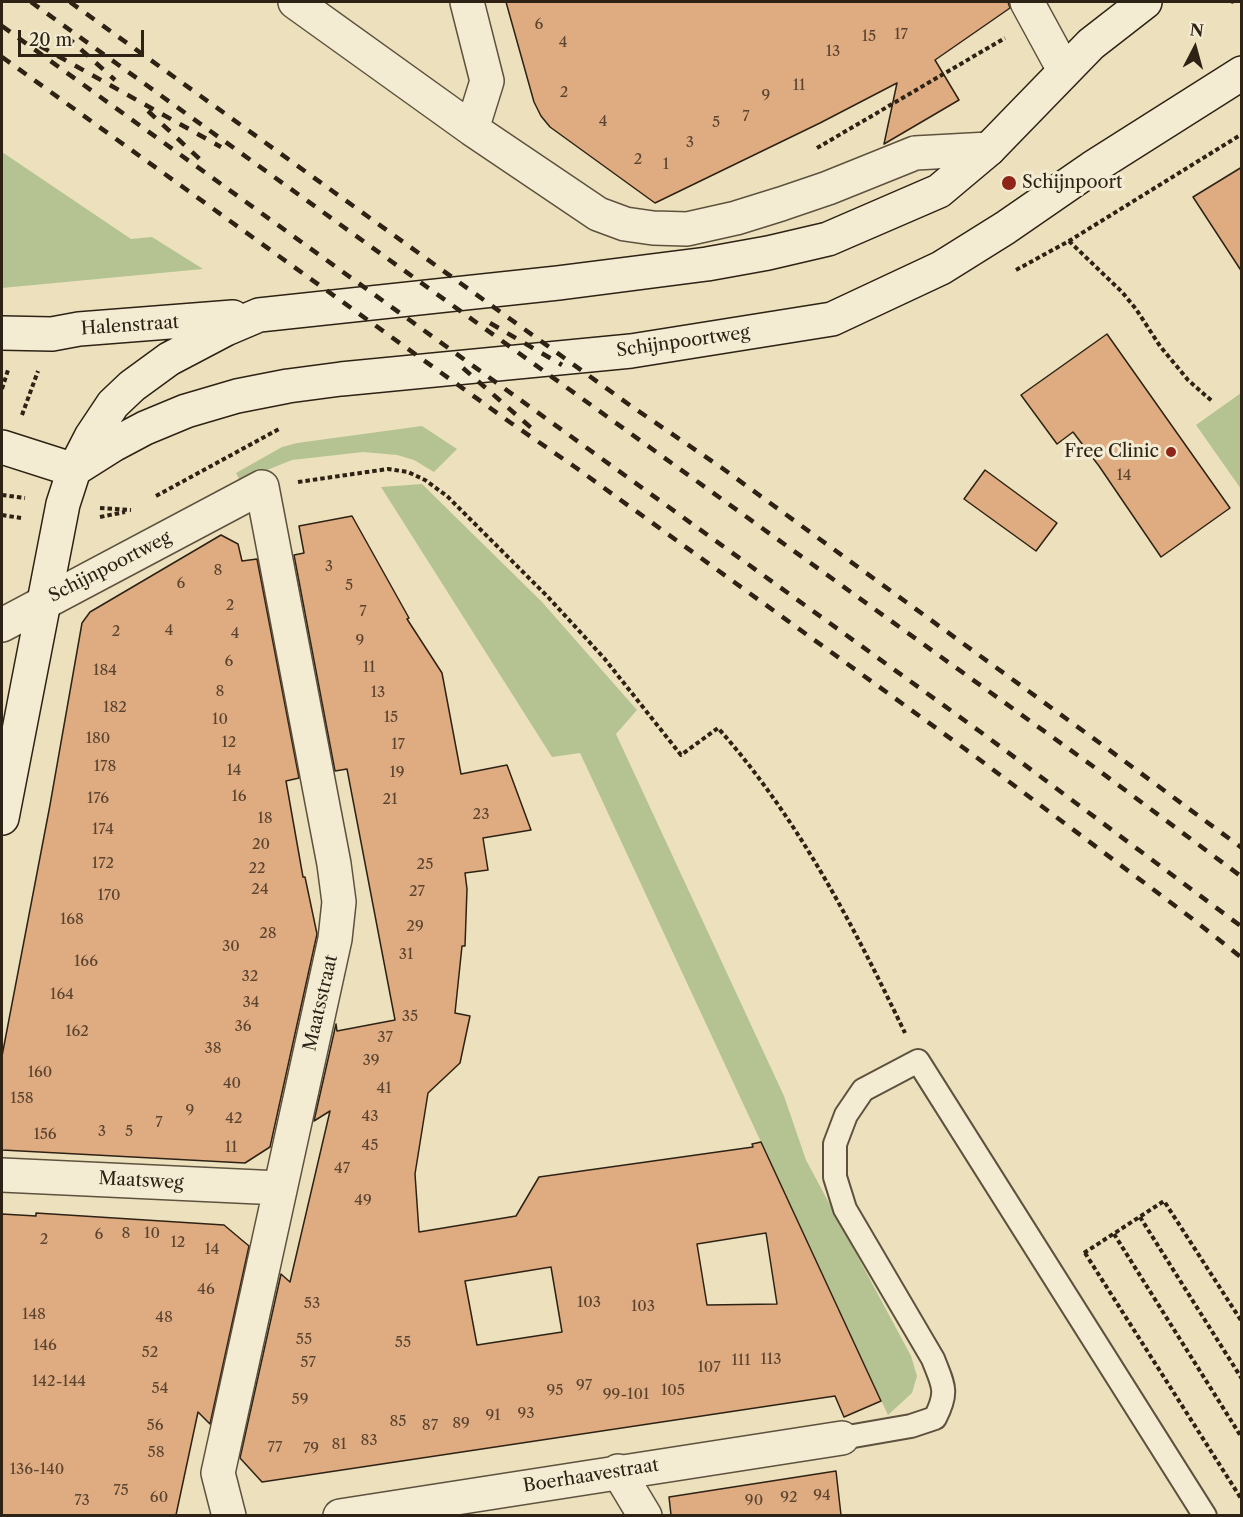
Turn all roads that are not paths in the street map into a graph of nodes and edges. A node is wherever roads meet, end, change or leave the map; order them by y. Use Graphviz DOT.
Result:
graph roads {
  1 [pos="295,2"];
  2 [pos="467,2"];
  3 [pos="1027,2"];
  4 [pos="1145,2"];
  5 [pos="1064,70"];
  6 [pos="1242,73"];
  7 [pos="472,129"];
  8 [pos="989,149"];
  9 [pos="259,315"];
  10 [pos="2,333"];
  11 [pos="6,448"];
  12 [pos="74,470"];
  13 [pos="262,487"];
  14 [pos="44,603"];
  15 [pos="2,625"];
  16 [pos="2,818"];
  17 [pos="2,1175"];
  18 [pos="280,1188"];
  19 [pos="842,1438"];
  20 [pos="618,1471"];
  21 [pos="230,1515"];
  22 [pos="340,1515"];
  23 [pos="645,1515"];
  24 [pos="1205,1515"];
  1 -- 7 [label="street"];
  2 -- 7 [label="street"];
  3 -- 5 [label="street"];
  4 -- 5 [label="street, Schijnpoortweg"];
  5 -- 8 [label="street, Schijnpoortweg"];
  6 -- 12 [label="street, Schijnpoortweg"];
  7 -- 8 [label="street"];
  8 -- 9 [label="street, Schijnpoortweg"];
  9 -- 10 [label="street, Halenstraat"];
  9 -- 12 [label="street, Schijnpoortweg"];
  11 -- 12 [label="street"];
  12 -- 14 [label="street, Schijnpoortweg"];
  13 -- 14 [label="street, Schijnpoortweg"];
  13 -- 18 [label="street, Maatsstraat"];
  14 -- 15 [label="street"];
  14 -- 16 [label="street"];
  17 -- 18 [label="street, Maatsweg"];
  18 -- 21 [label="street, Maatsstraat"];
  19 -- 20 [label="street, Boerhaavestraat"];
  19 -- 24 [label="lane"];
  20 -- 22 [label="street, Boerhaavestraat"];
  20 -- 23 [label="street"];
}
